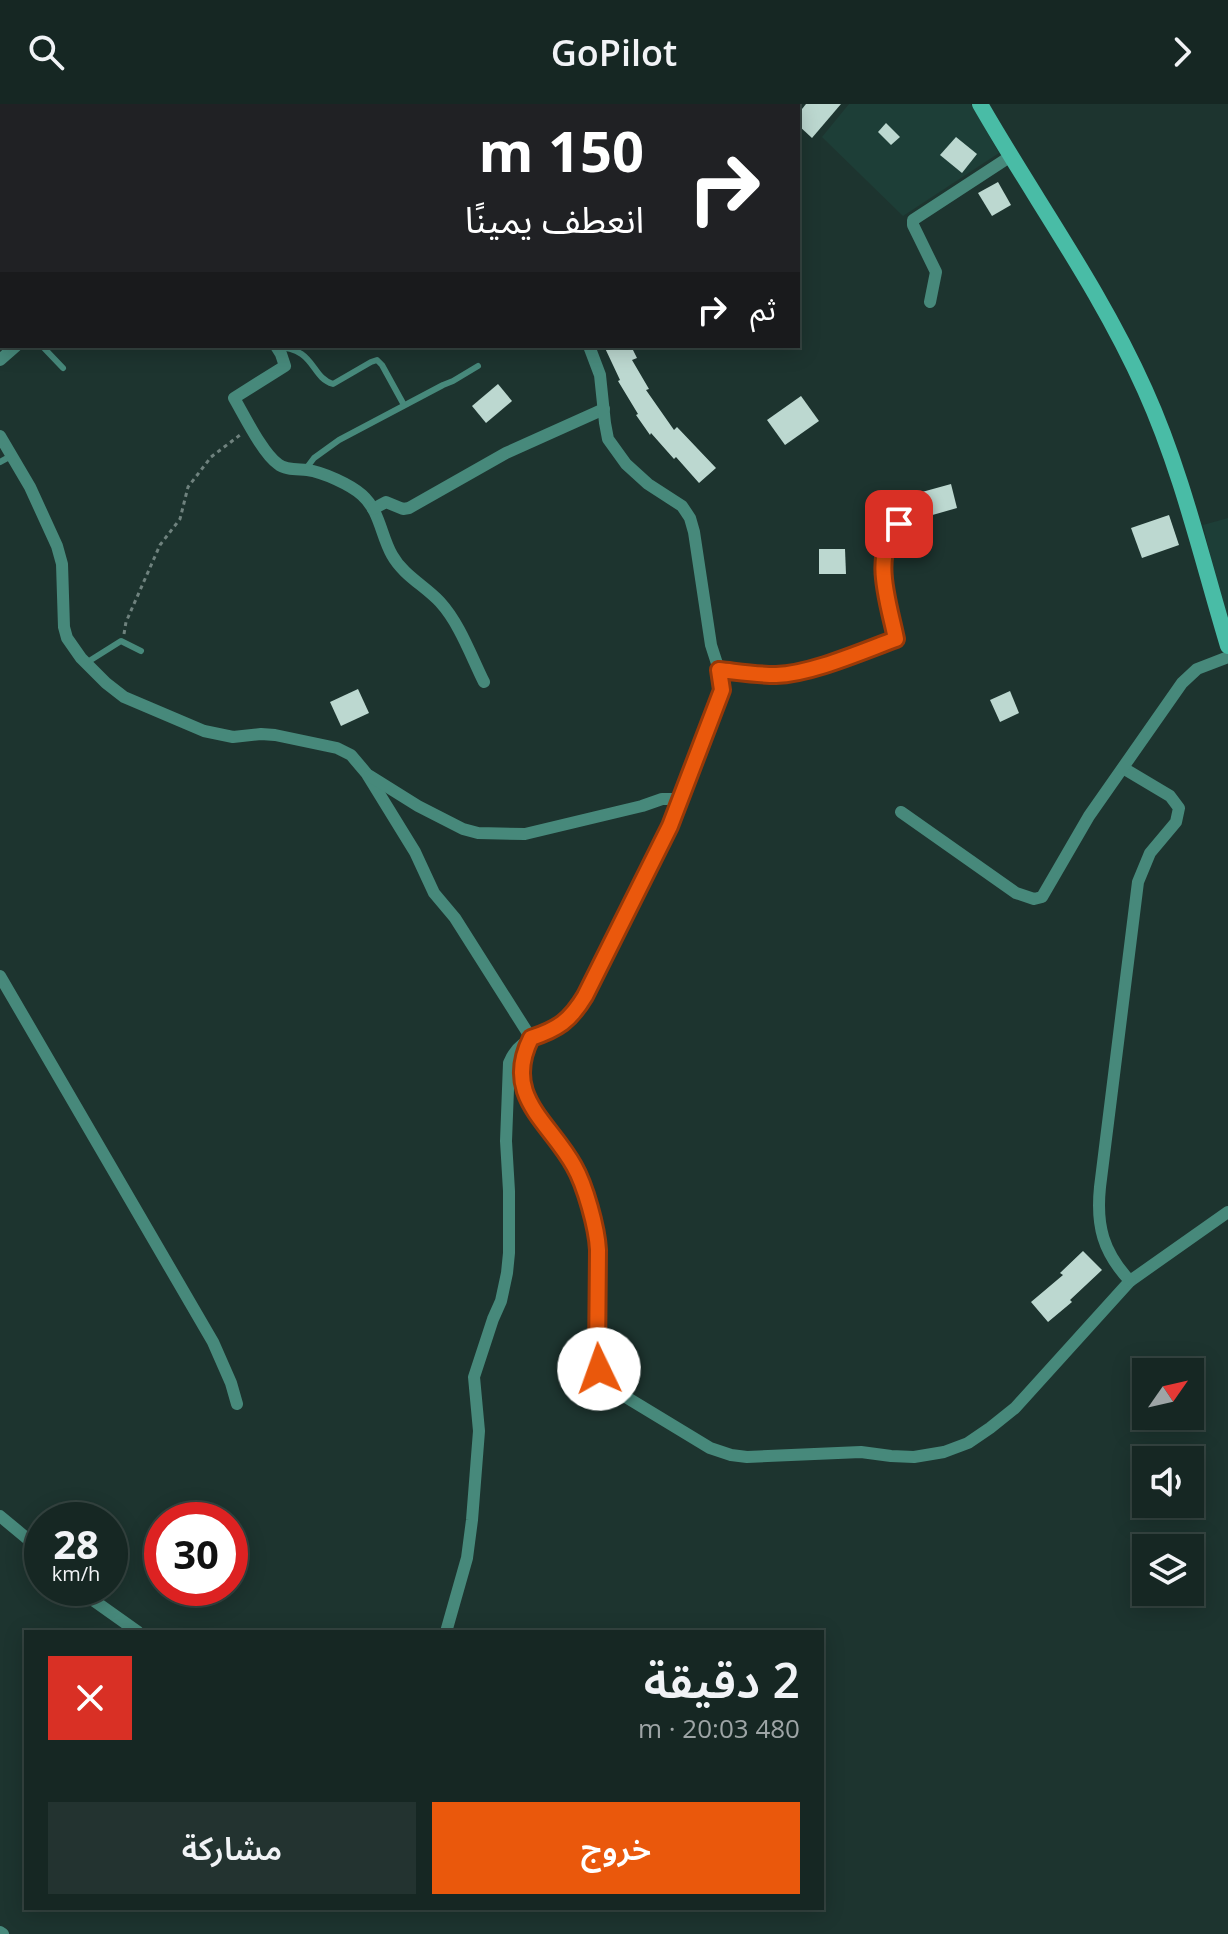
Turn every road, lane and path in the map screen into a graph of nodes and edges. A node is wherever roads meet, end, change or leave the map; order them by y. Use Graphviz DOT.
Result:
graph roads {
  1 [pos="980,104"];
  2 [pos="1011,156"];
  3 [pos="930,302"];
  4 [pos="44,348"];
  5 [pos="277,348"];
  6 [pos="286,348"];
  7 [pos="590,348"];
  8 [pos="478,366"];
  9 [pos="63,368"];
  10 [pos="404,405"];
  11 [pos="604,409"];
  12 [pos="252,427"];
  13 [pos="0,436"];
  14 [pos="6,459"];
  15 [pos="305,470"];
  16 [pos="373,509"];
  17 [pos="907,519"];
  18 [pos="121,641"];
  19 [pos="1228,646"];
  20 [pos="141,651"];
  21 [pos="1228,657"];
  22 [pos="86,663"];
  23 [pos="719,670"];
  24 [pos="484,682"];
  25 [pos="1123,768"];
  26 [pos="367,774"];
  27 [pos="680,802"];
  28 [pos="901,812"];
  29 [pos="0,976"];
  30 [pos="531,1038"];
  31 [pos="1228,1212"];
  32 [pos="1130,1281"];
  33 [pos="237,1404"];
  34 [pos="0,1516"];
  35 [pos="24,1536"];
  36 [pos="101,1606"];
  37 [pos="135,1630"];
  38 [pos="447,1630"];
  1 -- 2 [label="main road"];
  2 -- 3 [label="street"];
  2 -- 19 [label="main road"];
  4 -- 9 [label="lane"];
  5 -- 12 [label="street"];
  6 -- 10 [label="lane"];
  7 -- 11 [label="street"];
  8 -- 10 [label="lane"];
  10 -- 15 [label="lane"];
  11 -- 16 [label="street"];
  11 -- 23 [label="street"];
  12 -- 15 [label="street"];
  12 -- 18 [label="path"];
  13 -- 14 [label="street"];
  14 -- 22 [label="street"];
  15 -- 16 [label="street"];
  16 -- 24 [label="street"];
  17 -- 23 [label="street"];
  18 -- 20 [label="lane"];
  18 -- 22 [label="lane"];
  21 -- 25 [label="street"];
  22 -- 26 [label="street"];
  23 -- 27 [label="street"];
  25 -- 28 [label="street"];
  25 -- 32 [label="street"];
  26 -- 27 [label="street"];
  26 -- 30 [label="street"];
  27 -- 30 [label="street"];
  29 -- 33 [label="street"];
  30 -- 32 [label="street"];
  30 -- 38 [label="street"];
  31 -- 32 [label="street"];
  34 -- 35 [label="street"];
  36 -- 37 [label="street"];
}
